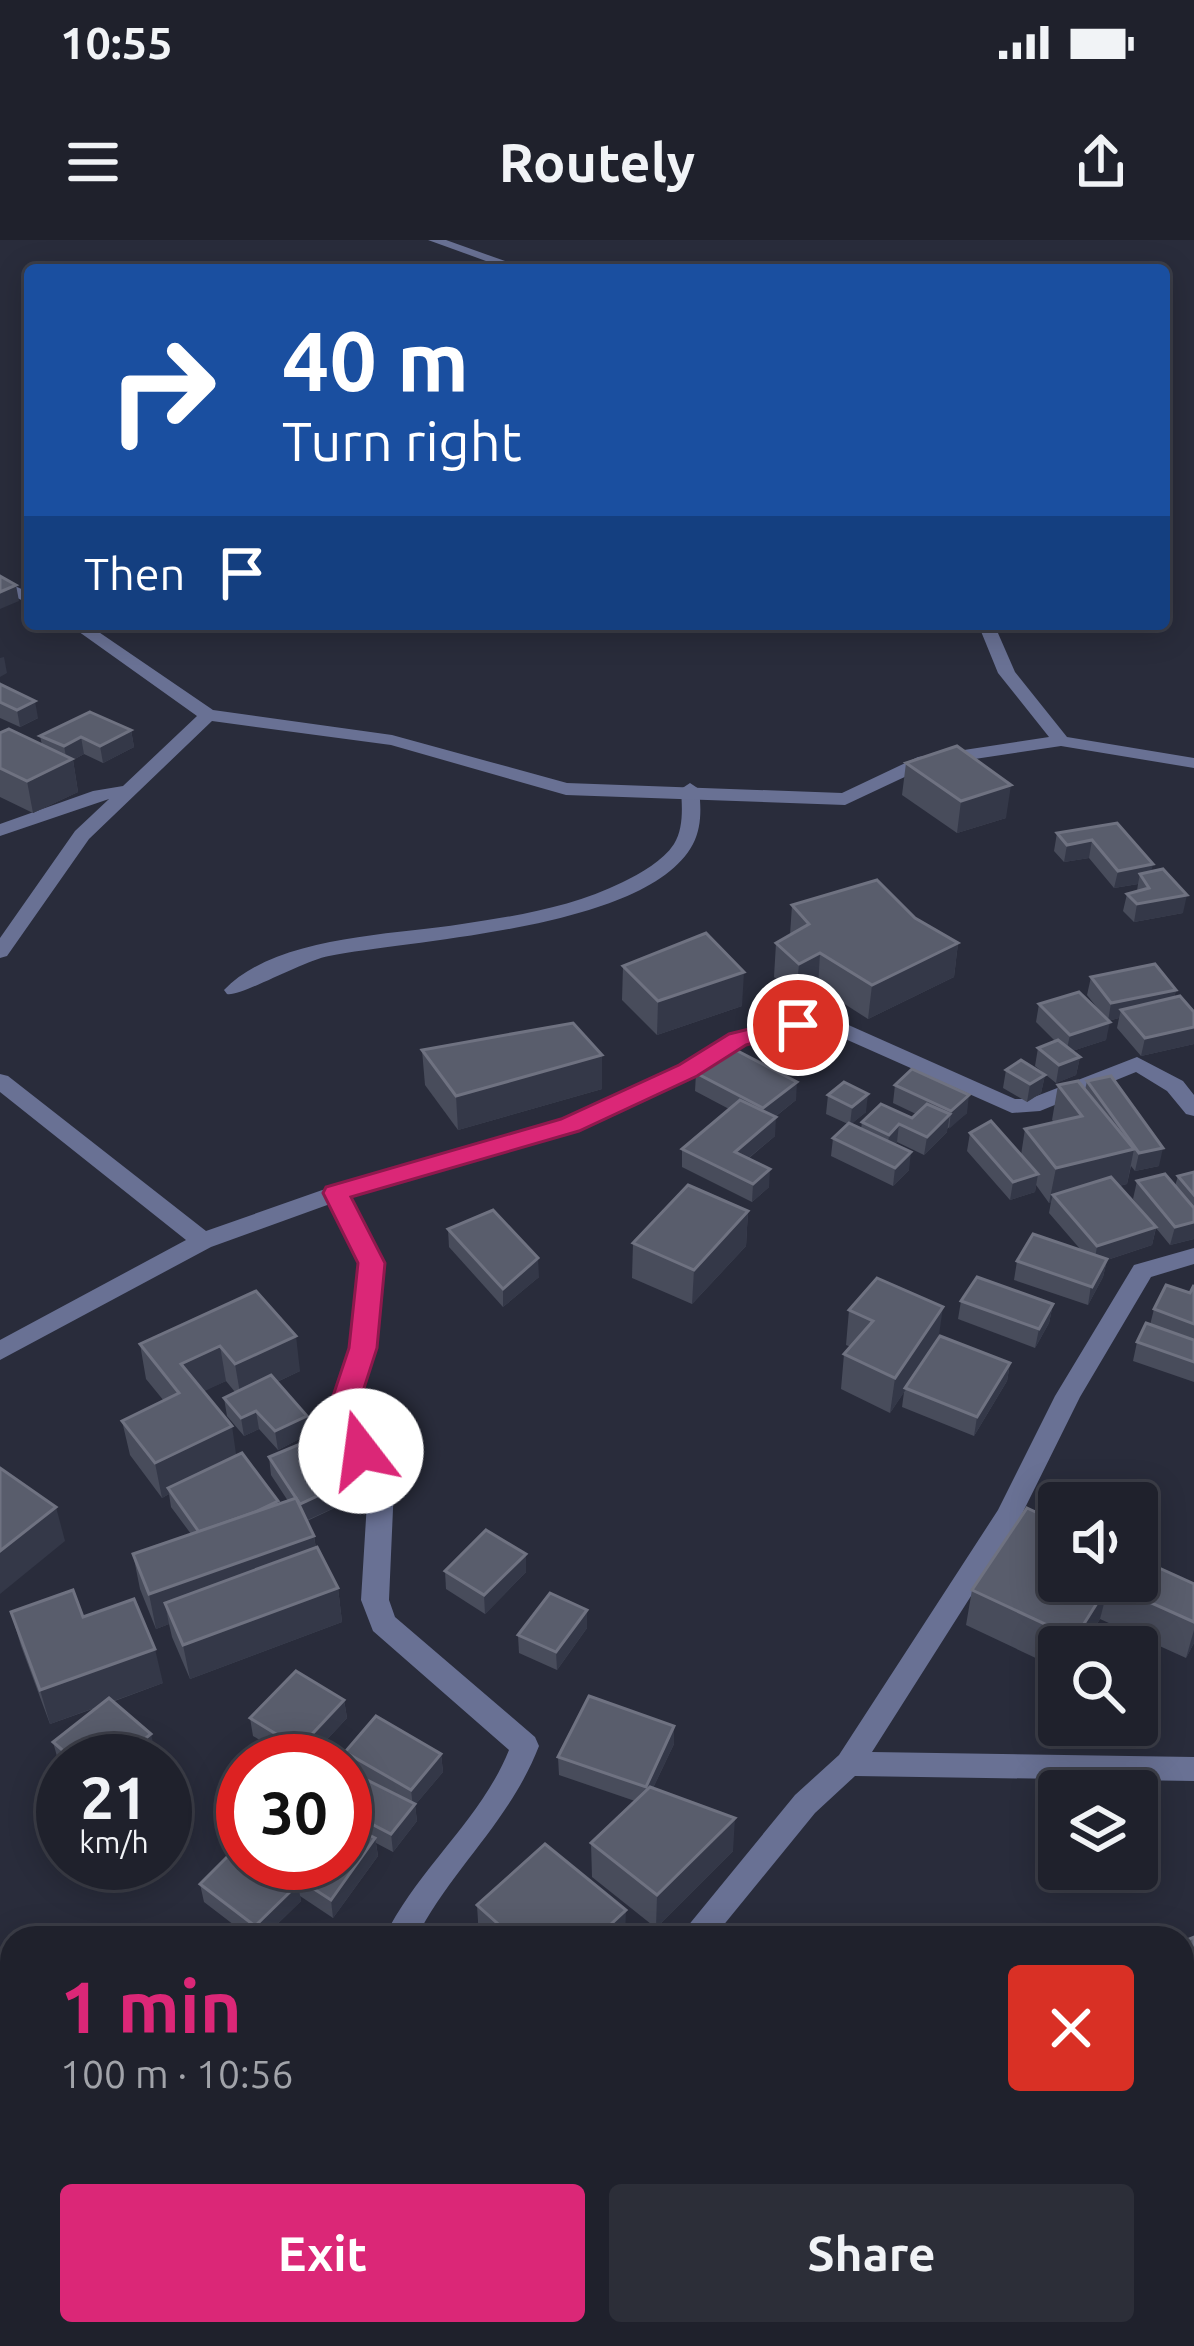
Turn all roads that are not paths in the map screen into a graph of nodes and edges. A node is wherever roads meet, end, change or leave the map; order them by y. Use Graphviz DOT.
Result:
graph roads {
  1 [pos="434,240"];
  2 [pos="506,264"];
  3 [pos="85,630"];
  4 [pos="989,630"];
  5 [pos="208,715"];
  6 [pos="1061,741"];
  7 [pos="1194,764"];
  8 [pos="690,789"];
  9 [pos="127,791"];
  10 [pos="0,830"];
  11 [pos="0,952"];
  12 [pos="234,990"];
  13 [pos="0,1081"];
  14 [pos="1194,1109"];
  15 [pos="336,1193"];
  16 [pos="202,1241"];
  17 [pos="1194,1256"];
  18 [pos="0,1351"];
  19 [pos="849,1763"];
  20 [pos="1194,1769"];
  21 [pos="405,1926"];
  22 [pos="704,1926"];
  1 -- 2 [label="street"];
  3 -- 5 [label="street"];
  4 -- 6 [label="street"];
  5 -- 8 [label="street"];
  5 -- 9 [label="street"];
  6 -- 7 [label="street"];
  6 -- 8 [label="street"];
  8 -- 12 [label="street"];
  9 -- 10 [label="street"];
  9 -- 11 [label="street"];
  13 -- 16 [label="street"];
  14 -- 15 [label="street"];
  15 -- 16 [label="street"];
  15 -- 21 [label="street"];
  16 -- 18 [label="street"];
  17 -- 19 [label="street"];
  19 -- 20 [label="street"];
  19 -- 22 [label="street"];
}
